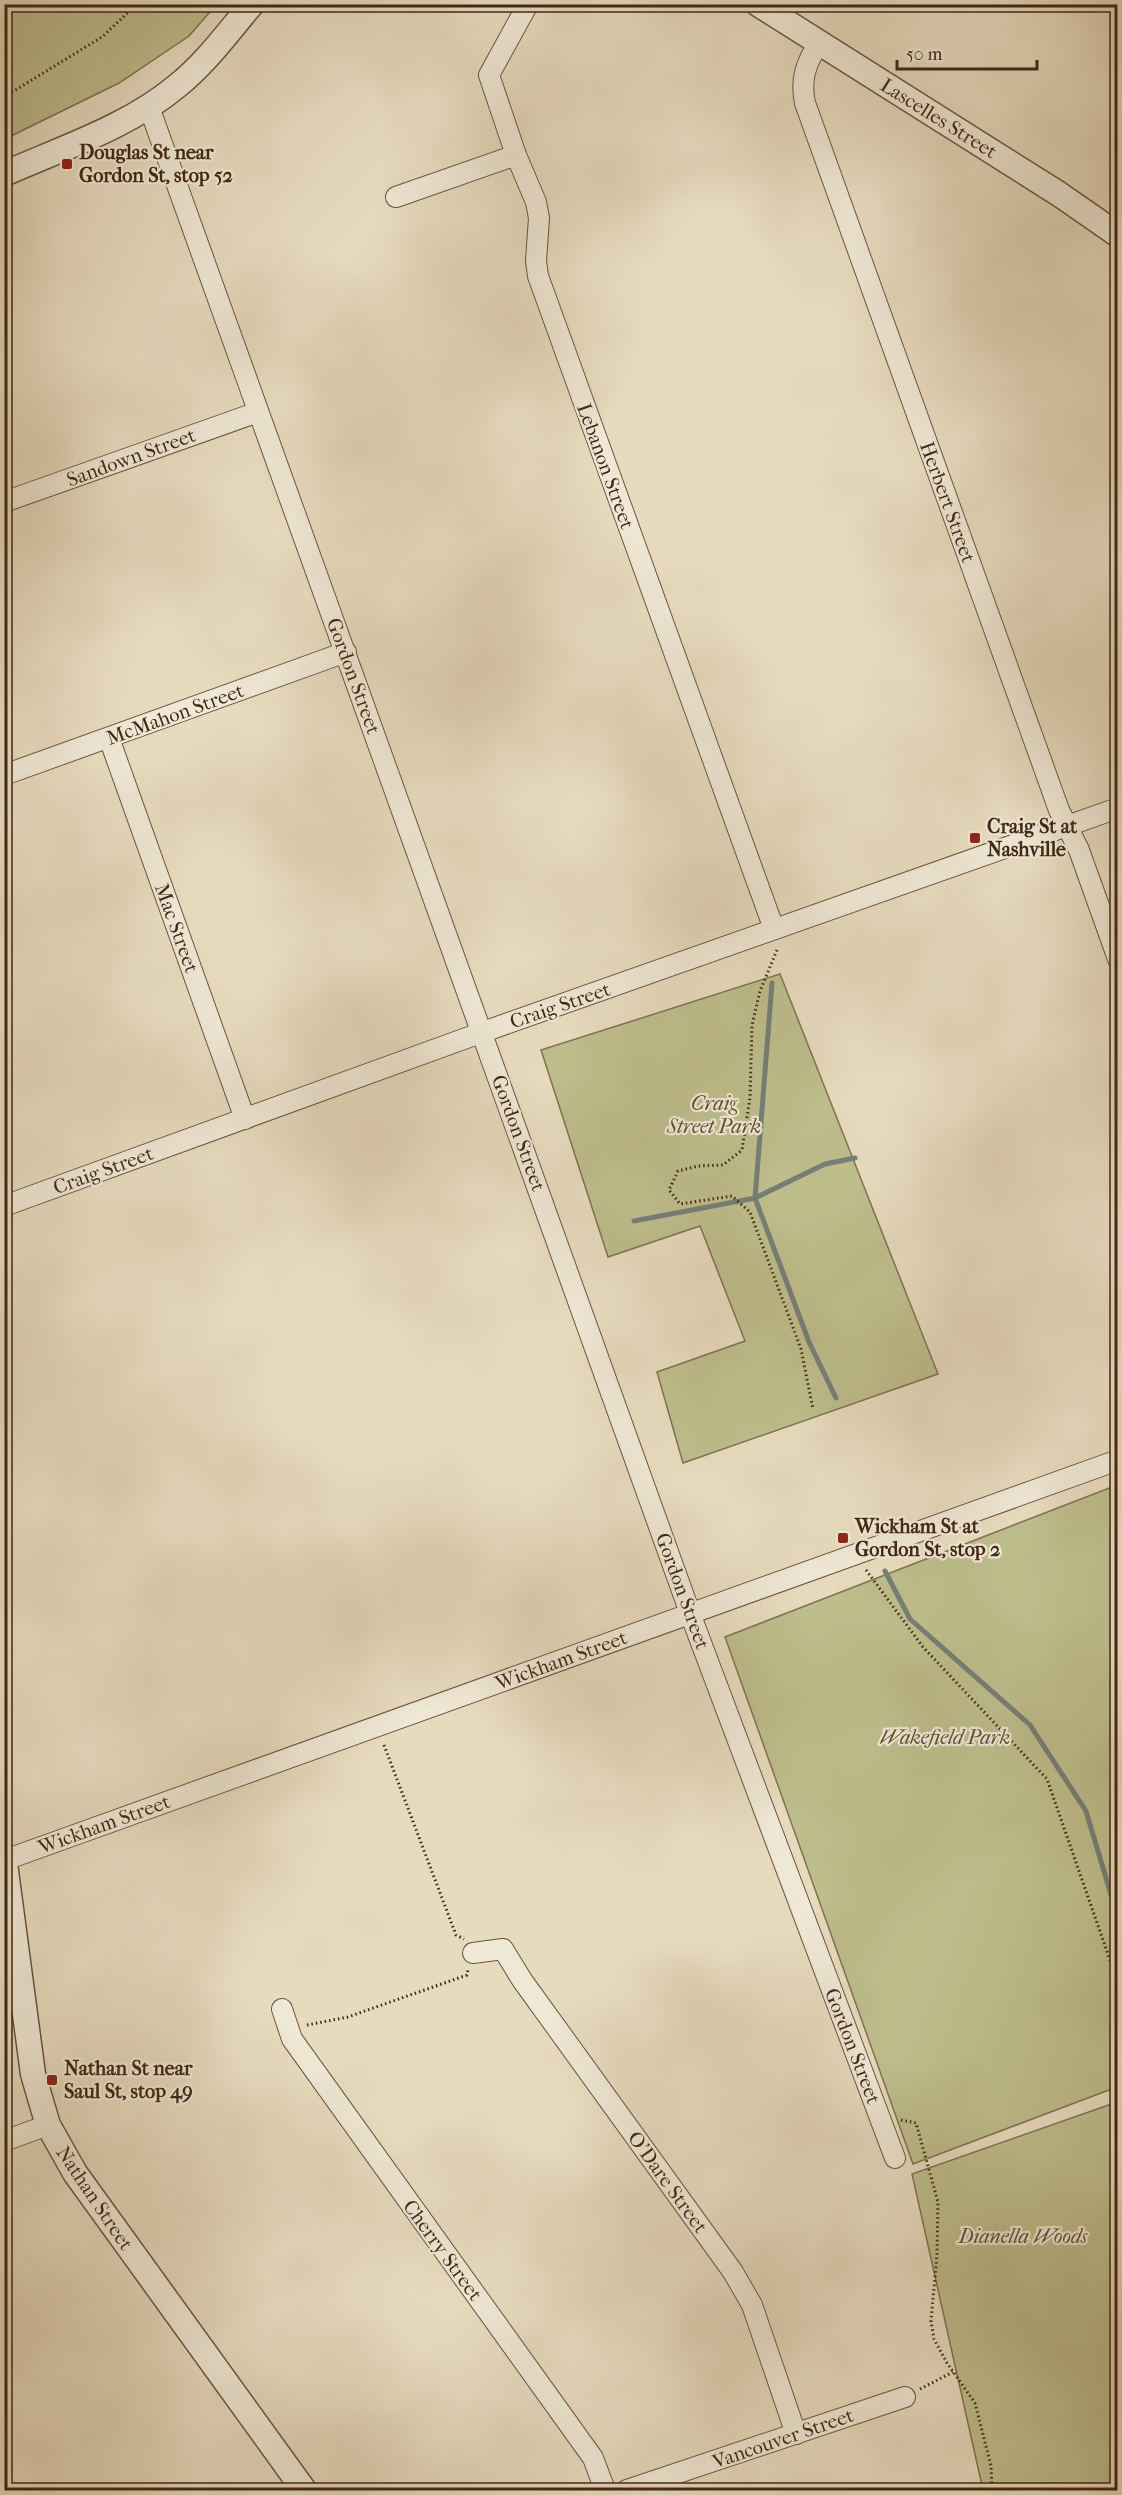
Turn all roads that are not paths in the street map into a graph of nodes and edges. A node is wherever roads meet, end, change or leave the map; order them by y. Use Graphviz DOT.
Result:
graph roads {
  1 [pos="252,4"];
  2 [pos="528,4"];
  3 [pos="758,4"];
  4 [pos="819,43"];
  5 [pos="149,107"];
  6 [pos="516,154"];
  7 [pos="4,174"];
  8 [pos="396,197"];
  9 [pos="1118,235"];
  10 [pos="258,412"];
  11 [pos="4,502"];
  12 [pos="346,652"];
  13 [pos="109,738"];
  14 [pos="4,775"];
  15 [pos="1118,808"];
  16 [pos="1066,825"];
  17 [pos="774,929"];
  18 [pos="1118,959"];
  19 [pos="483,1032"];
  20 [pos="245,1119"];
  21 [pos="6,1201"];
  22 [pos="1118,1460"];
  23 [pos="691,1613"];
  24 [pos="5,1858"];
  25 [pos="473,1953"];
  26 [pos="282,2009"];
  27 [pos="48,2125"];
  28 [pos="4,2141"];
  29 [pos="895,2158"];
  30 [pos="905,2397"];
  31 [pos="796,2434"];
  32 [pos="304,2490"];
  33 [pos="605,2490"];
  34 [pos="627,2490"];
  1 -- 5 [label="street"];
  2 -- 6 [label="street, Lebanon Street"];
  3 -- 4 [label="street, Lascelles Street"];
  4 -- 9 [label="street, Lascelles Street"];
  4 -- 16 [label="street, Herbert Street"];
  5 -- 7 [label="street"];
  5 -- 10 [label="street, Gordon Street"];
  6 -- 8 [label="street"];
  6 -- 17 [label="street, Lebanon Street"];
  10 -- 11 [label="street, Sandown Street"];
  10 -- 12 [label="street, Gordon Street"];
  12 -- 13 [label="street, McMahon Street"];
  12 -- 19 [label="street, Gordon Street"];
  13 -- 14 [label="street, McMahon Street"];
  13 -- 20 [label="street, Mac Street"];
  15 -- 16 [label="street, Craig Street"];
  16 -- 17 [label="street, Craig Street"];
  16 -- 18 [label="street, Herbert Street"];
  17 -- 19 [label="street, Craig Street"];
  19 -- 20 [label="street, Craig Street"];
  19 -- 23 [label="street, Gordon Street"];
  20 -- 21 [label="street, Craig Street"];
  22 -- 23 [label="street, Wickham Street"];
  23 -- 24 [label="street, Wickham Street"];
  23 -- 29 [label="street, Gordon Street"];
  24 -- 27 [label="street, Nathan Street"];
  25 -- 31 [label="street, O'Dare Street"];
  26 -- 33 [label="street, Cherry Street"];
  27 -- 28 [label="street"];
  27 -- 32 [label="street, Nathan Street"];
  30 -- 31 [label="street, Vancouver Street"];
  31 -- 34 [label="street, Vancouver Street"];
}
